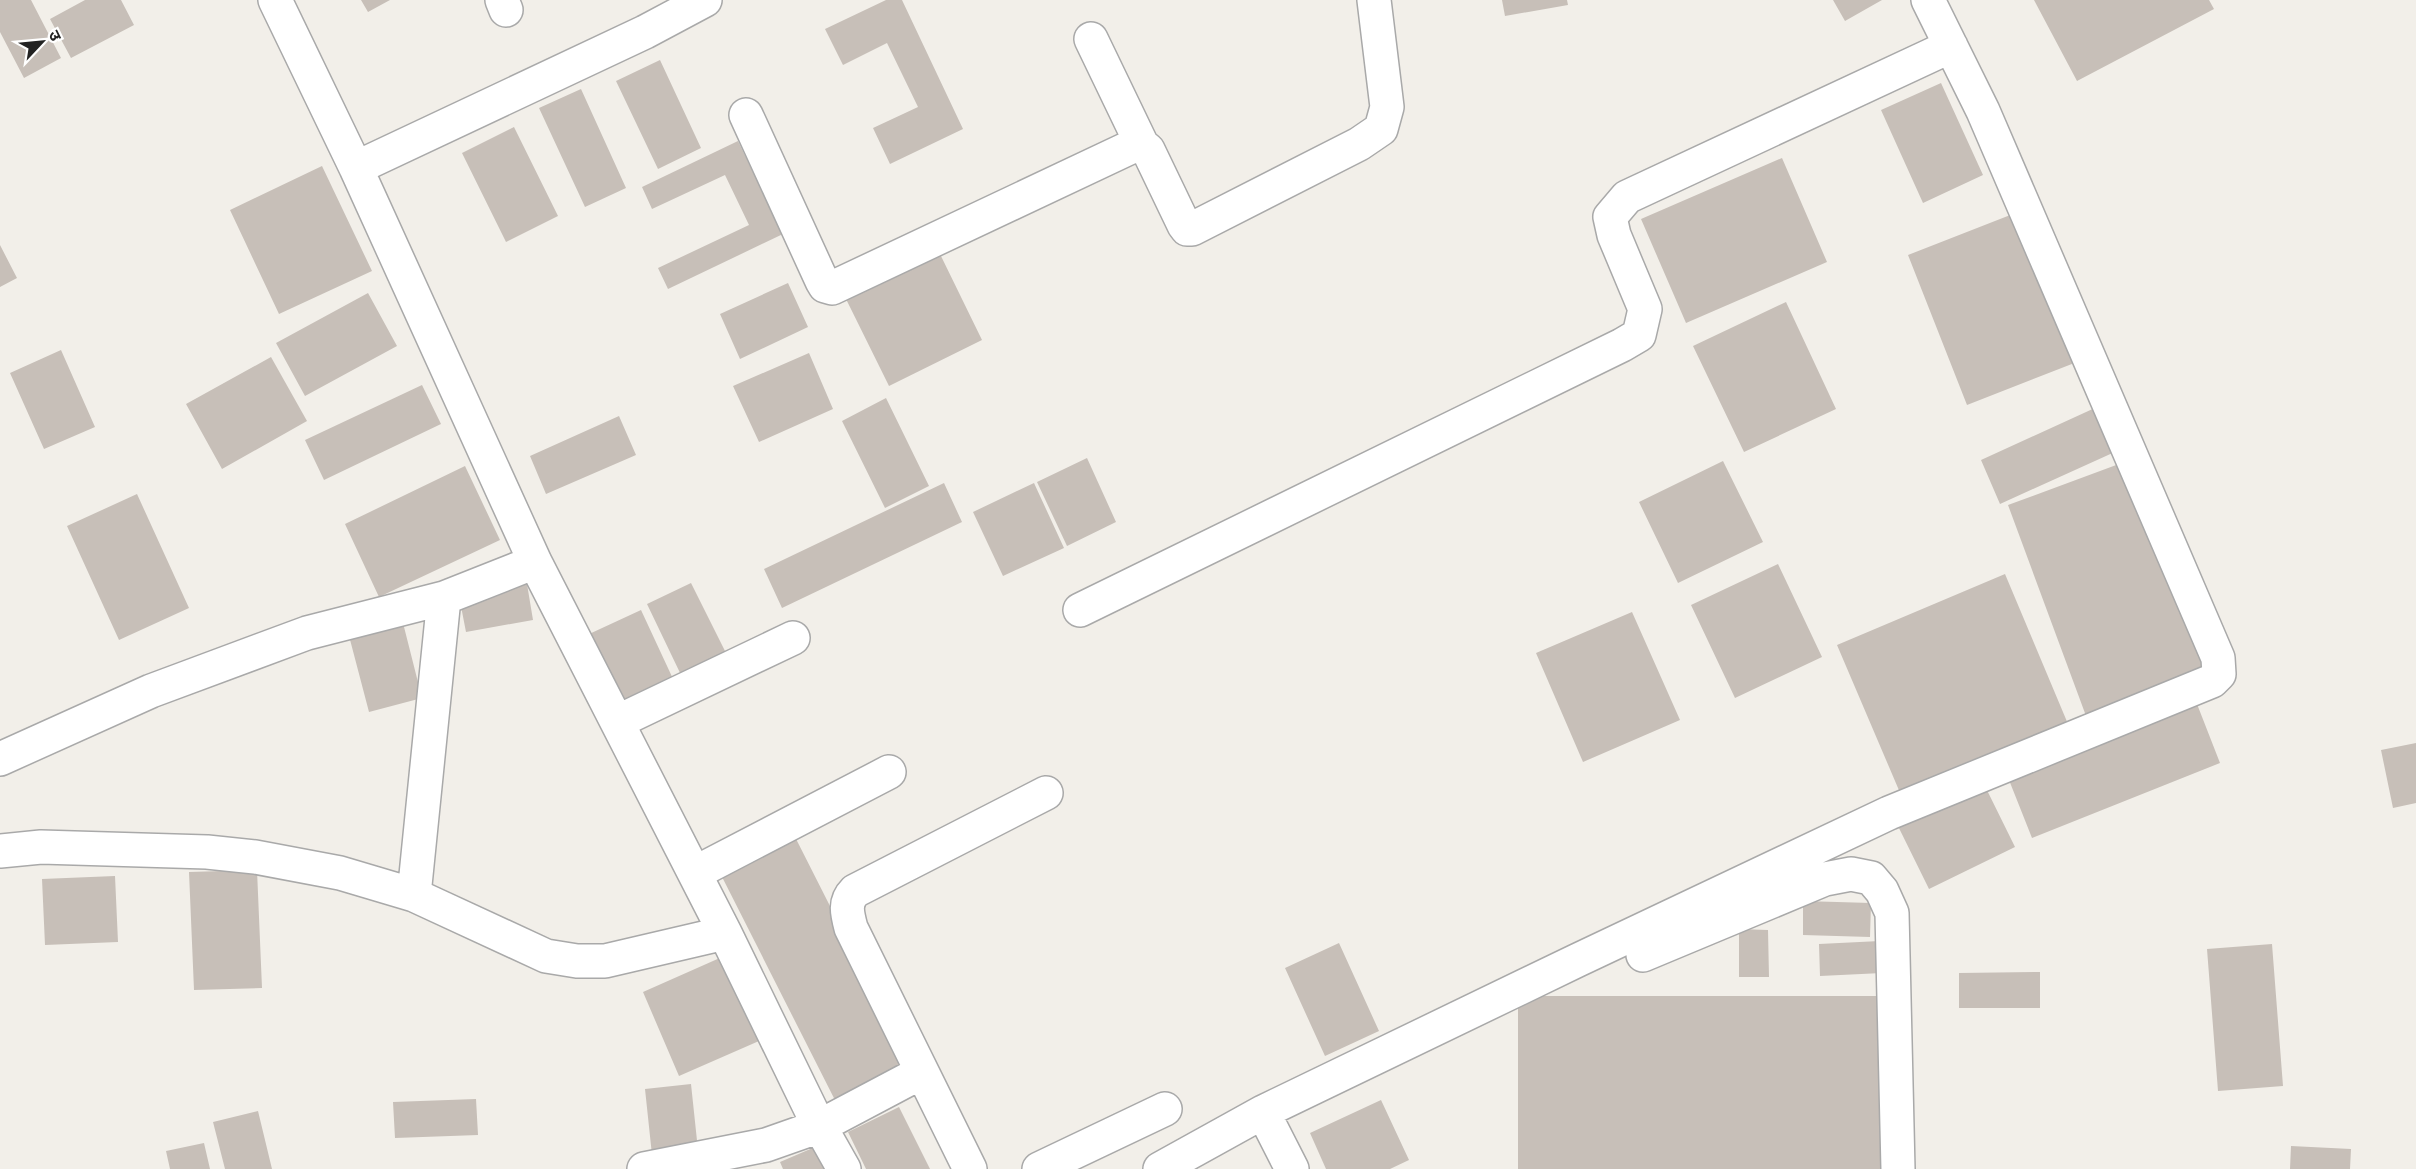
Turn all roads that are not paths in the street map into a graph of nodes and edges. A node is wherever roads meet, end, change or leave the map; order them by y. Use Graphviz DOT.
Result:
graph roads {
  1 [pos="275,0"];
  2 [pos="705,0"];
  3 [pos="1374,0"];
  4 [pos="1928,0"];
  5 [pos="1092,39"];
  6 [pos="1951,46"];
  7 [pos="746,115"];
  8 [pos="1142,145"];
  9 [pos="356,168"];
  10 [pos="536,562"];
  11 [pos="444,598"];
  12 [pos="1080,610"];
  13 [pos="793,638"];
  14 [pos="617,722"];
  15 [pos="0,759"];
  16 [pos="889,772"];
  17 [pos="1046,793"];
  18 [pos="1,848"];
  19 [pos="695,873"];
  20 [pos="414,895"];
  21 [pos="725,933"];
  22 [pos="1643,955"];
  23 [pos="922,1072"];
  24 [pos="1165,1108"];
  25 [pos="1263,1112"];
  26 [pos="820,1125"];
  27 [pos="644,1169"];
  28 [pos="844,1169"];
  29 [pos="970,1169"];
  30 [pos="1040,1169"];
  31 [pos="1160,1169"];
  32 [pos="1292,1169"];
  33 [pos="1898,1169"];
  1 -- 9 [label="street"];
  2 -- 9 [label="street"];
  3 -- 8 [label="street"];
  4 -- 6 [label="street"];
  5 -- 8 [label="street"];
  6 -- 12 [label="street"];
  6 -- 25 [label="street"];
  7 -- 8 [label="street"];
  9 -- 10 [label="street"];
  10 -- 11 [label="street"];
  10 -- 14 [label="street"];
  11 -- 15 [label="street"];
  11 -- 20 [label="street"];
  13 -- 14 [label="street"];
  14 -- 19 [label="street"];
  16 -- 19 [label="street"];
  17 -- 23 [label="street"];
  18 -- 20 [label="street"];
  19 -- 21 [label="street"];
  20 -- 21 [label="street"];
  21 -- 26 [label="street"];
  22 -- 33 [label="street"];
  23 -- 26 [label="street"];
  23 -- 29 [label="street"];
  24 -- 30 [label="street"];
  25 -- 31 [label="street"];
  25 -- 32 [label="street"];
  26 -- 27 [label="street"];
  26 -- 28 [label="street"];
}
